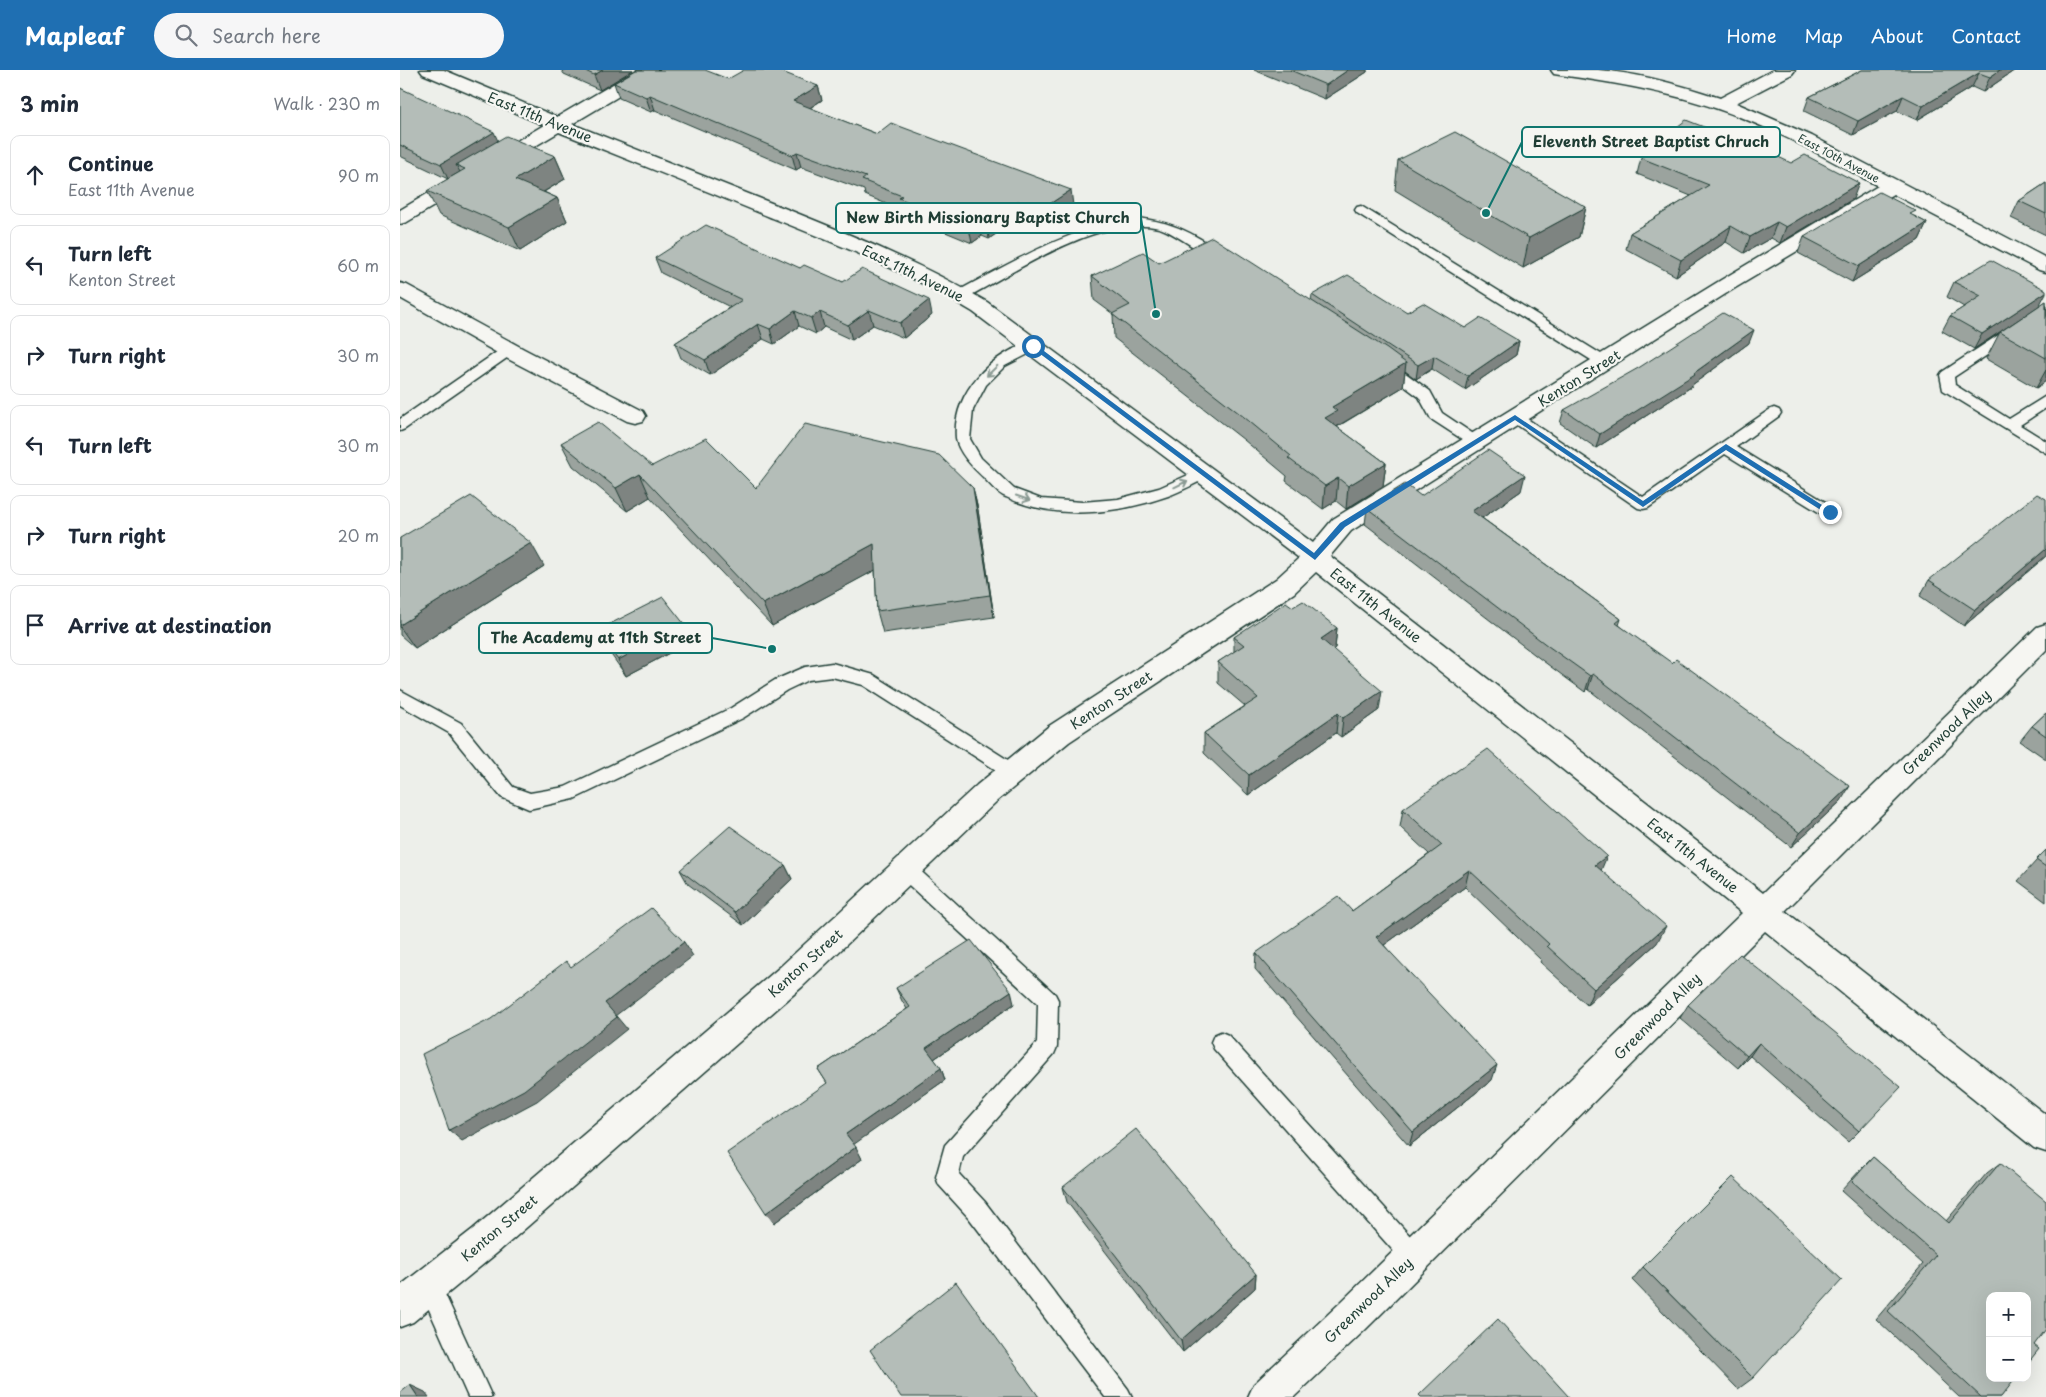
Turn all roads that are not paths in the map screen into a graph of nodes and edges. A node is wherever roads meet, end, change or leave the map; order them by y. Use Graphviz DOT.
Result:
graph roads {
  1 [pos="429,70"];
  2 [pos="650,70"];
  3 [pos="1560,70"];
  4 [pos="1786,70"];
  5 [pos="1606,73"];
  6 [pos="1721,104"];
  7 [pos="559,125"];
  8 [pos="1892,186"];
  9 [pos="1361,210"];
  10 [pos="400,218"];
  11 [pos="1231,264"];
  12 [pos="2046,266"];
  13 [pos="400,289"];
  14 [pos="961,295"];
  15 [pos="2046,310"];
  16 [pos="1033,346"];
  17 [pos="510,350"];
  18 [pos="1374,357"];
  19 [pos="1604,362"];
  20 [pos="2046,402"];
  21 [pos="1774,413"];
  22 [pos="635,416"];
  23 [pos="1515,417"];
  24 [pos="2010,425"];
  25 [pos="400,426"];
  26 [pos="1476,442"];
  27 [pos="1726,447"];
  28 [pos="2046,448"];
  29 [pos="1204,473"];
  30 [pos="1830,512"];
  31 [pos="1315,558"];
  32 [pos="2046,634"];
  33 [pos="400,697"];
  34 [pos="1013,772"];
  35 [pos="906,870"];
  36 [pos="1763,911"];
  37 [pos="1221,1042"];
  38 [pos="2046,1136"];
  39 [pos="1413,1256"];
  40 [pos="429,1285"];
  41 [pos="400,1309"];
  42 [pos="480,1397"];
  43 [pos="1120,1397"];
  44 [pos="1267,1397"];
  1 -- 7 [label="street, East 11th Avenue"];
  2 -- 7 [label="street"];
  3 -- 5 [label="street, East 10th Avenue"];
  4 -- 6 [label="street"];
  5 -- 6 [label="street, East 10th Avenue"];
  6 -- 8 [label="street, East 10th Avenue"];
  7 -- 10 [label="street"];
  7 -- 14 [label="street, East 11th Avenue"];
  8 -- 12 [label="street, East 10th Avenue"];
  8 -- 19 [label="street, Kenton Street"];
  9 -- 19 [label="lane"];
  11 -- 14 [label="lane"];
  13 -- 17 [label="street"];
  14 -- 16 [label="street, East 11th Avenue"];
  15 -- 24 [label="lane"];
  16 -- 29 [label="street, East 11th Avenue"];
  16 -- 29 [label="lane, one-way"];
  17 -- 22 [label="street"];
  17 -- 25 [label="lane"];
  18 -- 26 [label="lane"];
  19 -- 23 [label="street, Kenton Street"];
  20 -- 24 [label="lane"];
  21 -- 27 [label="lane"];
  23 -- 26 [label="street, Kenton Street"];
  23 -- 27 [label="lane"];
  24 -- 28 [label="lane"];
  26 -- 31 [label="street, Kenton Street"];
  27 -- 30 [label="lane"];
  29 -- 31 [label="street, East 11th Avenue"];
  31 -- 34 [label="street, Kenton Street"];
  31 -- 36 [label="street, East 11th Avenue"];
  32 -- 36 [label="street, Greenwood Alley"];
  33 -- 34 [label="lane"];
  34 -- 35 [label="street, Kenton Street"];
  35 -- 40 [label="street, Kenton Street"];
  35 -- 43 [label="lane"];
  36 -- 38 [label="street, East 11th Avenue"];
  36 -- 39 [label="street, Greenwood Alley"];
  37 -- 39 [label="lane"];
  39 -- 44 [label="street, Greenwood Alley"];
  40 -- 41 [label="street, Kenton Street"];
  40 -- 42 [label="lane"];
}
